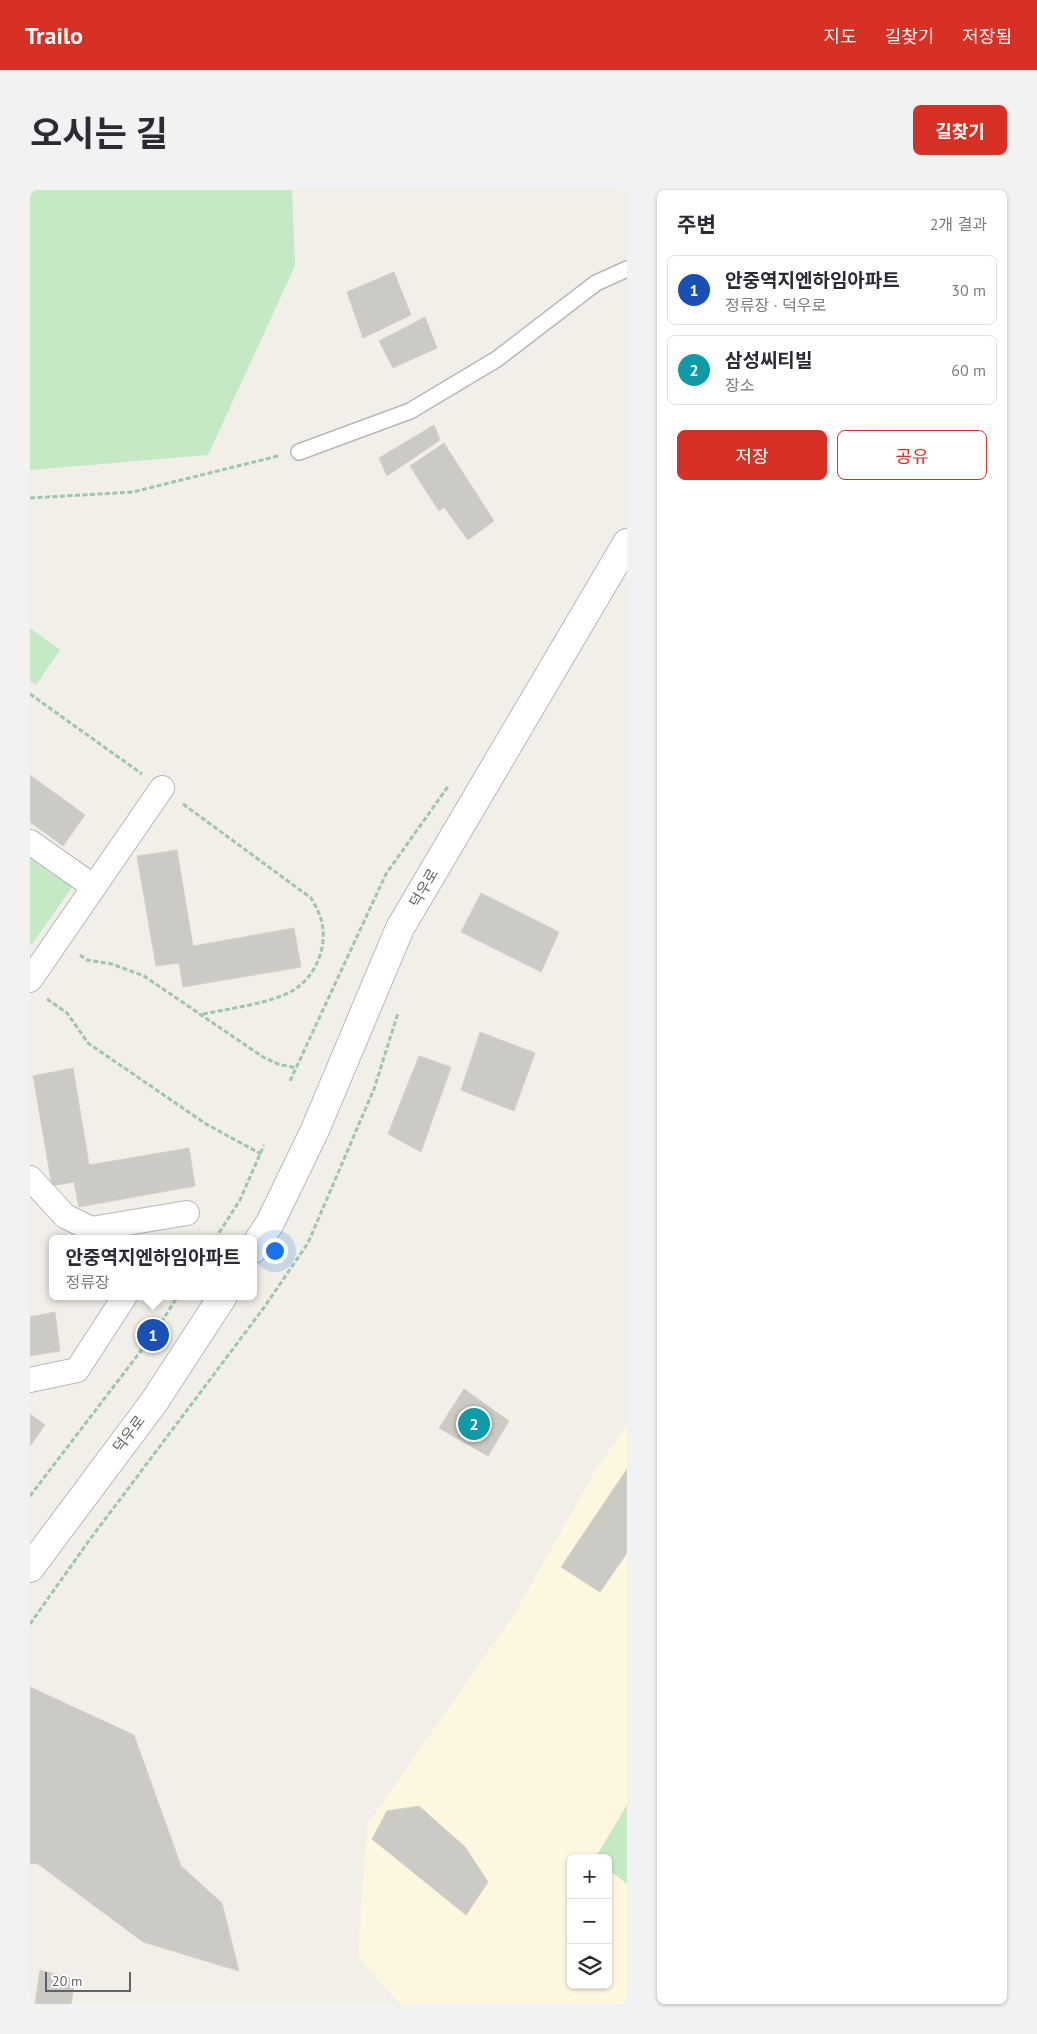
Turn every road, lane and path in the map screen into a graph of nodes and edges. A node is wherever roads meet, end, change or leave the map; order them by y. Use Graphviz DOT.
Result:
graph roads {
  1 [pos="627,269"];
  2 [pos="298,452"];
  3 [pos="30,498"];
  4 [pos="627,543"];
  5 [pos="30,694"];
  6 [pos="162,788"];
  7 [pos="30,842"];
  8 [pos="94,887"];
  9 [pos="58,939"];
  10 [pos="30,980"];
  11 [pos="45,998"];
  12 [pos="199,1015"];
  13 [pos="296,1068"];
  14 [pos="264,1145"];
  15 [pos="261,1154"];
  16 [pos="30,1178"];
  17 [pos="187,1213"];
  18 [pos="136,1230"];
  19 [pos="218,1235"];
  20 [pos="257,1243"];
  21 [pos="122,1300"];
  22 [pos="175,1300"];
  23 [pos="219,1300"];
  24 [pos="30,1380"];
  25 [pos="30,1496"];
  26 [pos="30,1568"];
  1 -- 2 [label="lane"];
  2 -- 3 [label="path"];
  4 -- 20 [label="street, 덕우로"];
  5 -- 6 [label="path"];
  6 -- 8 [label="street"];
  6 -- 12 [label="path"];
  7 -- 8 [label="street"];
  8 -- 9 [label="street"];
  9 -- 10 [label="street"];
  9 -- 12 [label="path"];
  11 -- 15 [label="path"];
  12 -- 13 [label="path"];
  14 -- 15 [label="path"];
  15 -- 19 [label="path"];
  16 -- 18 [label="street"];
  17 -- 18 [label="street"];
  21 -- 24 [label="street"];
  22 -- 25 [label="path"];
  23 -- 26 [label="street, 덕우로"];
}
